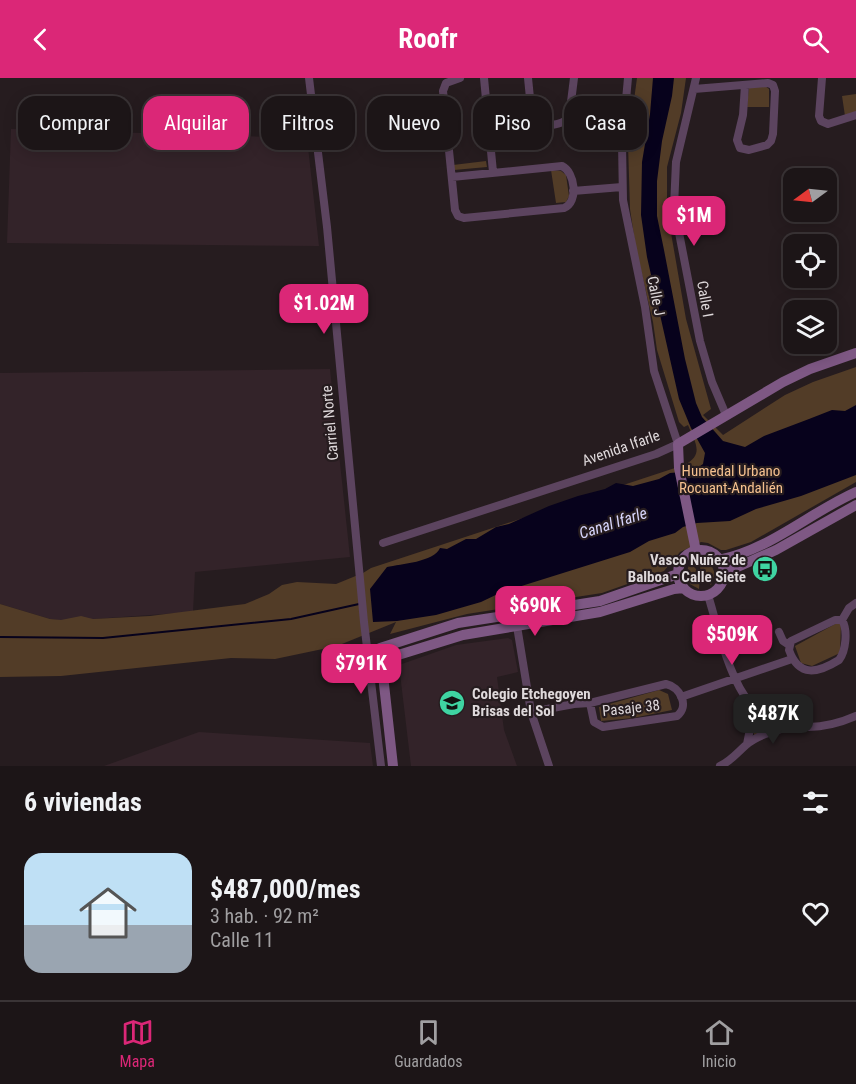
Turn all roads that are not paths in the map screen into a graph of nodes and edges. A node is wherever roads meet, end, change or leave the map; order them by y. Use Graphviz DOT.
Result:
graph roads {
  1 [pos="309,78"];
  2 [pos="460,78"];
  3 [pos="484,78"];
  4 [pos="528,78"];
  5 [pos="574,78"];
  6 [pos="628,78"];
  7 [pos="696,78"];
  8 [pos="822,78"];
  9 [pos="745,85"];
  10 [pos="694,89"];
  11 [pos="856,115"];
  12 [pos="493,172"];
  13 [pos="452,177"];
  14 [pos="622,187"];
  15 [pos="573,191"];
  16 [pos="856,353"];
  17 [pos="726,416"];
  18 [pos="678,444"];
  19 [pos="856,492"];
  20 [pos="856,505"];
  21 [pos="383,543"];
  22 [pos="696,551"];
  23 [pos="719,560"];
  24 [pos="724,573"];
  25 [pos="678,574"];
  26 [pos="684,588"];
  27 [pos="708,595"];
  28 [pos="856,603"];
  29 [pos="516,620"];
  30 [pos="842,620"];
  31 [pos="779,632"];
  32 [pos="789,645"];
  33 [pos="380,648"];
  34 [pos="368,652"];
  35 [pos="382,660"];
  36 [pos="792,660"];
  37 [pos="736,678"];
  38 [pos="681,697"];
  39 [pos="749,701"];
  40 [pos="590,703"];
  41 [pos="531,712"];
  42 [pos="856,716"];
  43 [pos="792,726"];
  44 [pos="747,744"];
  45 [pos="723,765"];
  46 [pos="381,766"];
  47 [pos="393,766"];
  48 [pos="549,766"];
  1 -- 34 [label="street, Carriel Norte"];
  2 -- 13 [label="street"];
  3 -- 12 [label="street"];
  4 -- 5 [label="street"];
  6 -- 14 [label="street, Calle J"];
  7 -- 10 [label="street, Calle I"];
  8 -- 11 [label="street"];
  9 -- 9 [label="street"];
  9 -- 10 [label="street"];
  10 -- 17 [label="street, Calle I"];
  12 -- 13 [label="street"];
  12 -- 15 [label="street"];
  13 -- 15 [label="street"];
  14 -- 15 [label="street"];
  14 -- 18 [label="street, Calle J"];
  16 -- 17 [label="street, Avenida Ifarle"];
  17 -- 18 [label="street, Avenida Ifarle"];
  18 -- 21 [label="street, Avenida Ifarle"];
  18 -- 22 [label="street"];
  19 -- 23 [label="street"];
  20 -- 24 [label="street"];
  22 -- 23 [label="street"];
  22 -- 25 [label="street"];
  23 -- 24 [label="street"];
  24 -- 27 [label="street"];
  25 -- 26 [label="street"];
  25 -- 29 [label="street"];
  26 -- 27 [label="street"];
  26 -- 29 [label="street"];
  27 -- 37 [label="street"];
  28 -- 30 [label="street"];
  29 -- 33 [label="street"];
  29 -- 35 [label="street"];
  29 -- 41 [label="street"];
  30 -- 32 [label="street"];
  30 -- 36 [label="street"];
  31 -- 32 [label="street"];
  32 -- 36 [label="street"];
  33 -- 34 [label="street"];
  33 -- 35 [label="street"];
  34 -- 46 [label="street, Carriel Norte"];
  35 -- 47 [label="street"];
  36 -- 37 [label="street"];
  37 -- 38 [label="street"];
  37 -- 39 [label="street"];
  38 -- 40 [label="street, Pasaje 38"];
  38 -- 40 [label="street, Pasaje 38"];
  39 -- 43 [label="street"];
  39 -- 44 [label="street"];
  40 -- 41 [label="street, Pasaje 38"];
  41 -- 48 [label="street"];
  42 -- 43 [label="street"];
  43 -- 44 [label="street"];
  44 -- 45 [label="street"];
}
